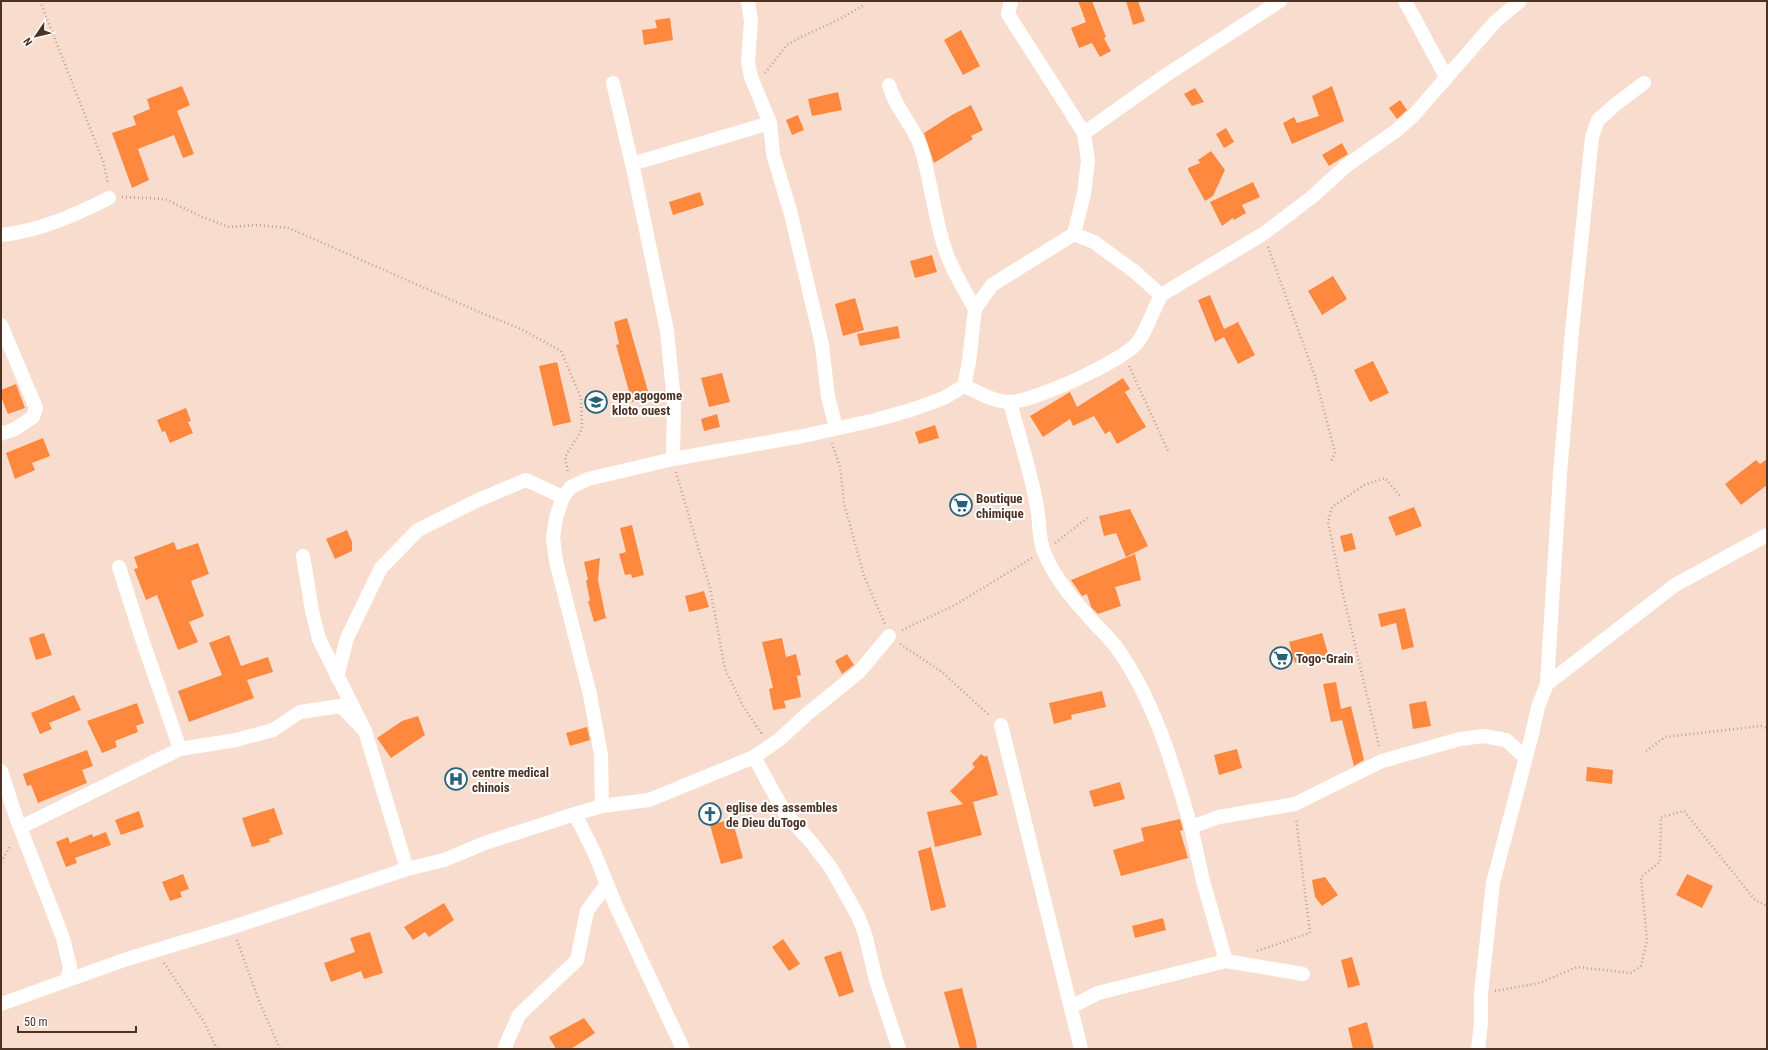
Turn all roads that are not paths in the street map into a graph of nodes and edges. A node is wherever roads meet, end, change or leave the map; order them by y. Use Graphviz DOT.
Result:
graph roads {
  1 [pos="748,1"];
  2 [pos="1001,1"];
  3 [pos="1280,1"];
  4 [pos="1405,1"];
  5 [pos="1520,1"];
  6 [pos="1010,8"];
  7 [pos="1446,77"];
  8 [pos="613,83"];
  9 [pos="1644,83"];
  10 [pos="889,86"];
  11 [pos="770,123"];
  12 [pos="1084,133"];
  13 [pos="632,164"];
  14 [pos="109,198"];
  15 [pos="1074,234"];
  16 [pos="1,235"];
  17 [pos="1161,295"];
  18 [pos="975,309"];
  19 [pos="1,325"];
  20 [pos="964,386"];
  21 [pos="1010,402"];
  22 [pos="830,429"];
  23 [pos="1,434"];
  24 [pos="673,459"];
  25 [pos="567,492"];
  26 [pos="1767,535"];
  27 [pos="303,556"];
  28 [pos="119,567"];
  29 [pos="889,636"];
  30 [pos="337,677"];
  31 [pos="1547,684"];
  32 [pos="1000,725"];
  33 [pos="365,731"];
  34 [pos="180,749"];
  35 [pos="754,757"];
  36 [pos="1525,757"];
  37 [pos="1,771"];
  38 [pos="602,806"];
  39 [pos="575,814"];
  40 [pos="21,827"];
  41 [pos="1190,827"];
  42 [pos="407,869"];
  43 [pos="608,884"];
  44 [pos="1226,961"];
  45 [pos="1303,974"];
  46 [pos="67,980"];
  47 [pos="1,1004"];
  48 [pos="1071,1007"];
  49 [pos="506,1049"];
  50 [pos="684,1049"];
  51 [pos="899,1049"];
  52 [pos="1081,1049"];
  53 [pos="1478,1049"];
  1 -- 11 [label="street"];
  2 -- 6 [label="street"];
  3 -- 12 [label="street"];
  4 -- 7 [label="street"];
  5 -- 7 [label="street"];
  6 -- 12 [label="street"];
  7 -- 17 [label="street"];
  8 -- 13 [label="street"];
  9 -- 31 [label="street"];
  10 -- 18 [label="street"];
  11 -- 13 [label="street"];
  11 -- 22 [label="street"];
  12 -- 15 [label="street"];
  13 -- 24 [label="street"];
  14 -- 16 [label="street"];
  15 -- 17 [label="street"];
  15 -- 18 [label="street"];
  17 -- 21 [label="street"];
  18 -- 20 [label="street"];
  19 -- 23 [label="street"];
  20 -- 21 [label="street"];
  20 -- 22 [label="street"];
  21 -- 41 [label="street"];
  22 -- 24 [label="street"];
  24 -- 25 [label="street"];
  25 -- 30 [label="street"];
  25 -- 38 [label="street"];
  26 -- 31 [label="street"];
  27 -- 30 [label="street"];
  28 -- 34 [label="street"];
  29 -- 35 [label="street"];
  30 -- 33 [label="street"];
  31 -- 36 [label="street"];
  32 -- 48 [label="street"];
  33 -- 34 [label="street"];
  33 -- 42 [label="street"];
  34 -- 40 [label="street"];
  35 -- 38 [label="street"];
  35 -- 51 [label="street"];
  36 -- 41 [label="street"];
  36 -- 53 [label="street"];
  37 -- 40 [label="street"];
  38 -- 39 [label="street"];
  39 -- 42 [label="street"];
  39 -- 43 [label="street"];
  40 -- 46 [label="street"];
  41 -- 44 [label="street"];
  42 -- 46 [label="street"];
  43 -- 49 [label="street"];
  43 -- 50 [label="street"];
  44 -- 45 [label="street"];
  44 -- 48 [label="street"];
  46 -- 47 [label="street"];
  48 -- 52 [label="street"];
}
